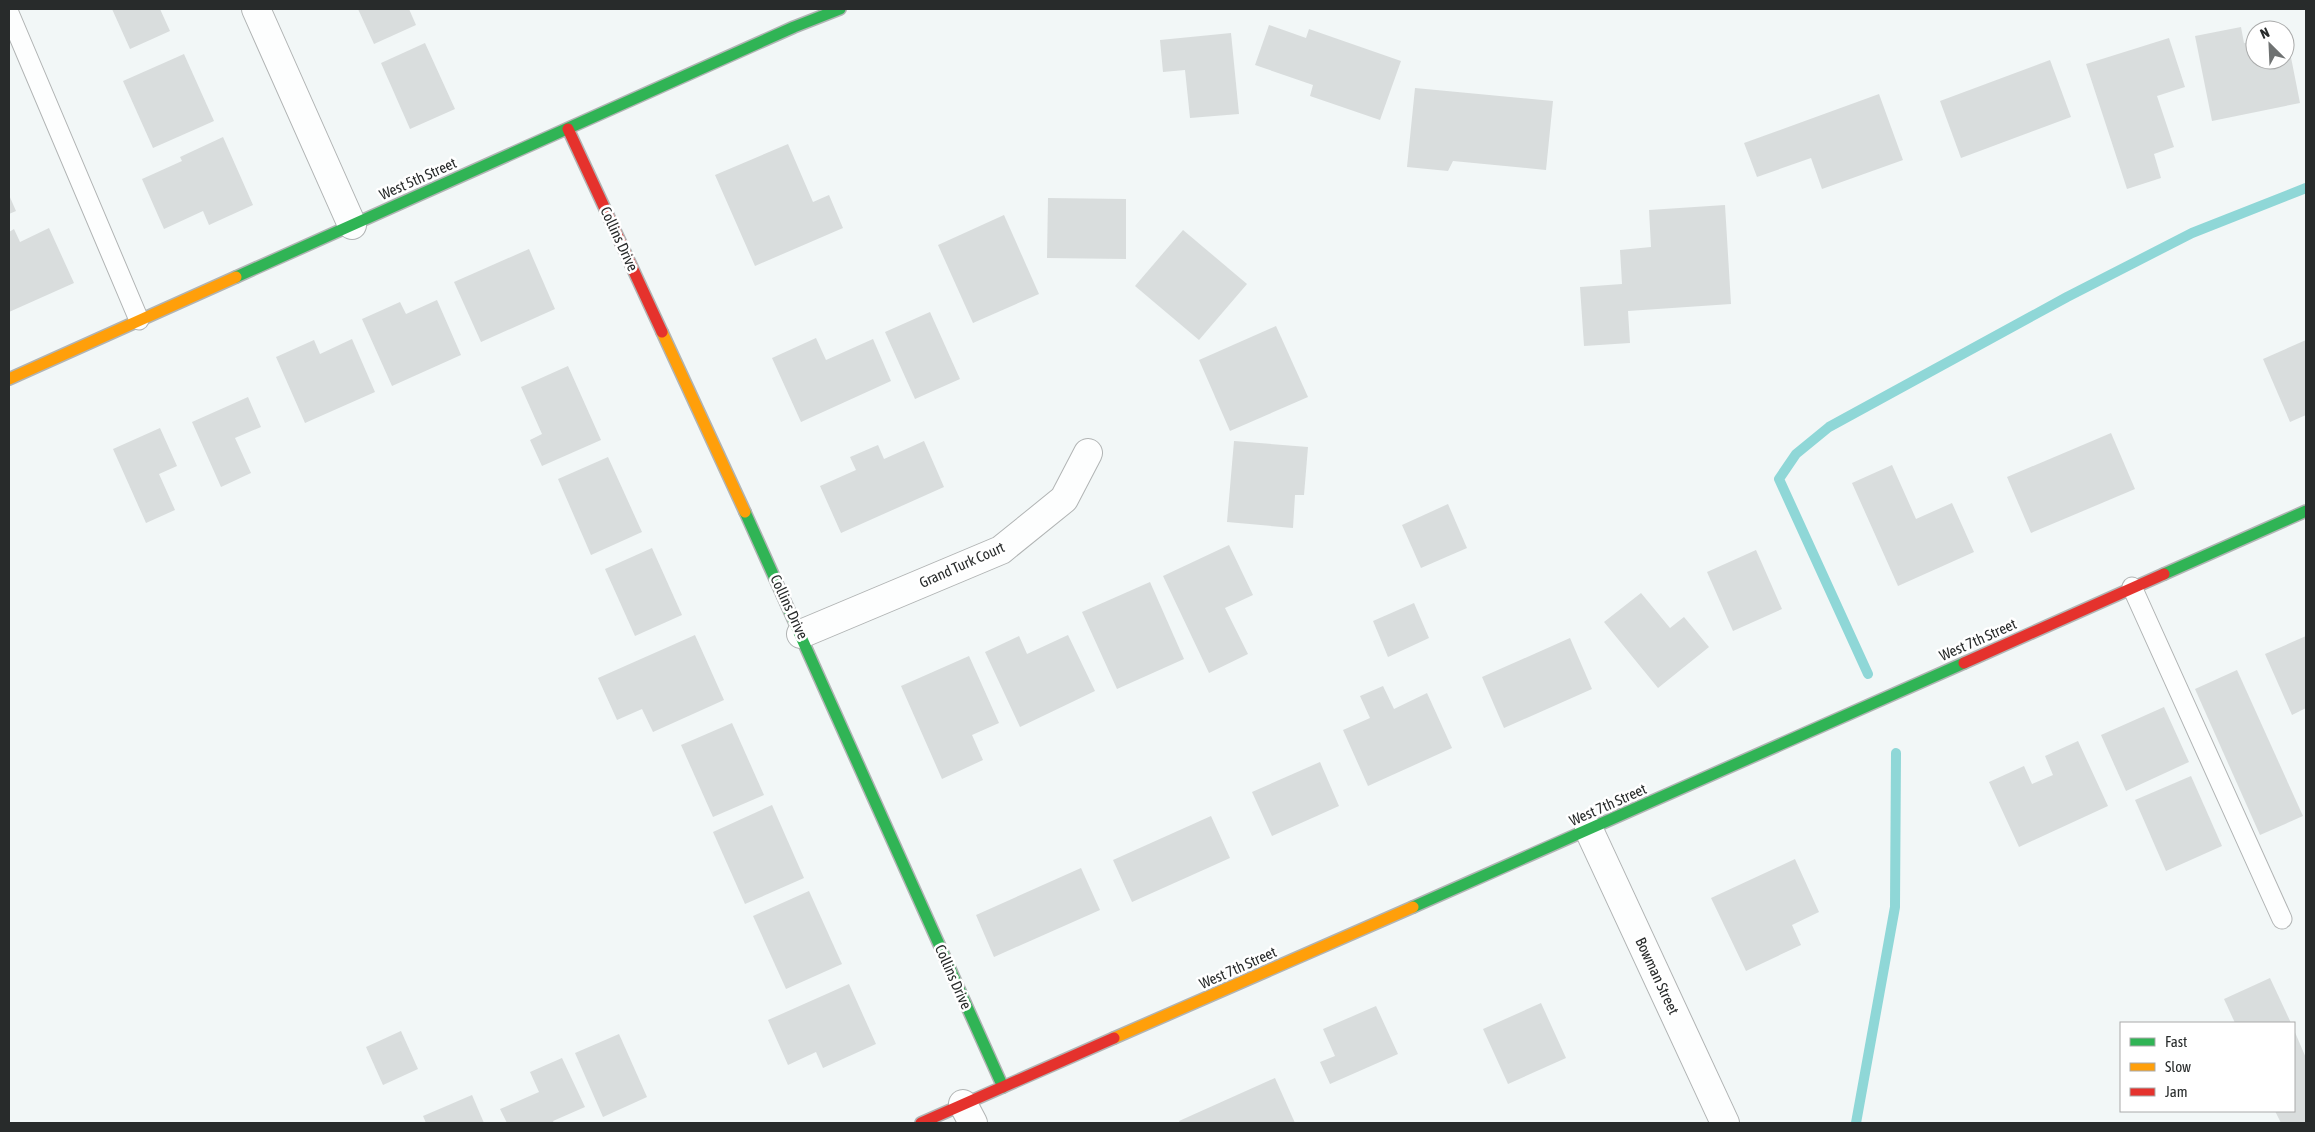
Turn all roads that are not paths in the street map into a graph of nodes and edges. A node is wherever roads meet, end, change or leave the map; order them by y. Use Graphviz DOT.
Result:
graph roads {
  1 [pos="256,9"];
  2 [pos="840,9"];
  3 [pos="9,13"];
  4 [pos="568,129"];
  5 [pos="352,225"];
  6 [pos="139,320"];
  7 [pos="9,379"];
  8 [pos="1088,453"];
  9 [pos="2306,511"];
  10 [pos="2132,587"];
  11 [pos="801,634"];
  12 [pos="1589,830"];
  13 [pos="2282,919"];
  14 [pos="1003,1088"];
  15 [pos="968,1114"];
  16 [pos="921,1123"];
  17 [pos="1724,1123"];
  1 -- 5 [label="street"];
  2 -- 4 [label="street, West 5th Street"];
  3 -- 6 [label="lane"];
  4 -- 5 [label="street, West 5th Street"];
  4 -- 11 [label="street, Collins Drive"];
  5 -- 6 [label="street, West 5th Street"];
  6 -- 7 [label="street, West 5th Street"];
  8 -- 11 [label="street, Grand Turk Court"];
  9 -- 10 [label="street, West 7th Street"];
  10 -- 12 [label="street, West 7th Street"];
  10 -- 13 [label="lane"];
  11 -- 14 [label="street, Collins Drive"];
  12 -- 14 [label="street, West 7th Street"];
  12 -- 17 [label="street, Bowman Street"];
  14 -- 15 [label="street, West 7th Street"];
  15 -- 16 [label="street, West 7th Street"];
}
